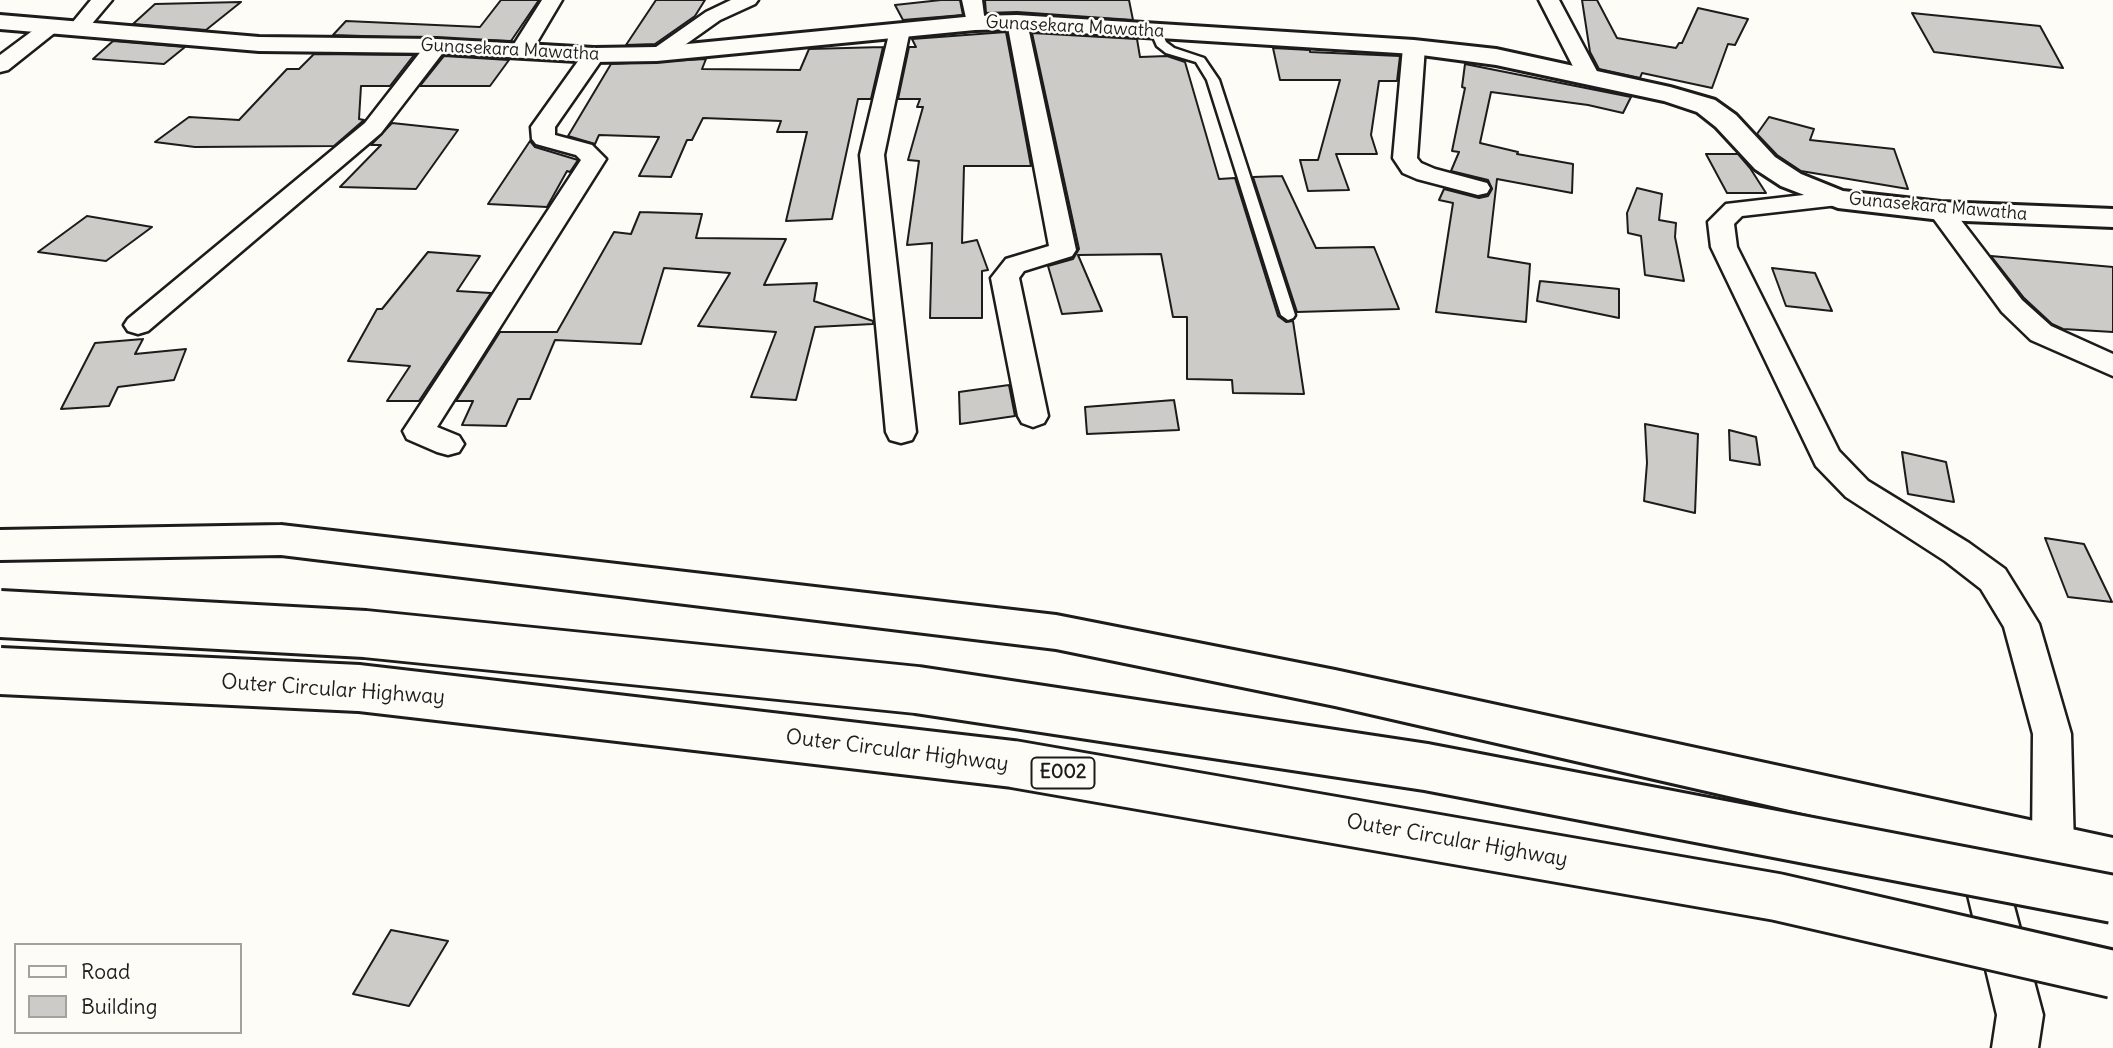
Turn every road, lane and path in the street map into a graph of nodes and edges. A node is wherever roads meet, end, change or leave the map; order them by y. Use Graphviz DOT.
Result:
graph roads {
  1 [pos="102,0"];
  2 [pos="552,0"];
  3 [pos="748,0"];
  4 [pos="1549,0"];
  5 [pos="974,11"];
  6 [pos="0,22"];
  7 [pos="1017,22"];
  8 [pos="50,27"];
  9 [pos="78,29"];
  10 [pos="900,30"];
  11 [pos="1156,30"];
  12 [pos="438,46"];
  13 [pos="1415,47"];
  14 [pos="523,49"];
  15 [pos="657,54"];
  16 [pos="594,55"];
  17 [pos="0,65"];
  18 [pos="1589,77"];
  19 [pos="1478,187"];
  20 [pos="1838,199"];
  21 [pos="1941,211"];
  22 [pos="2113,218"];
  23 [pos="1287,315"];
  24 [pos="138,325"];
  25 [pos="2113,366"];
  26 [pos="1033,416"];
  27 [pos="901,432"];
  28 [pos="448,444"];
  29 [pos="0,545"];
  30 [pos="0,614"];
  31 [pos="0,671"];
  32 [pos="1973,831"];
  33 [pos="2053,848"];
  34 [pos="2113,861"];
  35 [pos="2113,899"];
  36 [pos="2113,974"];
  37 [pos="2015,1048"];
  1 -- 9 [label="street"];
  2 -- 14 [label="street"];
  3 -- 15 [label="street"];
  4 -- 18 [label="street"];
  5 -- 7 [label="main road, Gunasekara Mawatha"];
  5 -- 10 [label="main road, Gunasekara Mawatha"];
  6 -- 8 [label="main road, Gunasekara Mawatha"];
  7 -- 11 [label="main road, Gunasekara Mawatha"];
  7 -- 26 [label="street"];
  8 -- 9 [label="main road, Gunasekara Mawatha"];
  8 -- 17 [label="street"];
  9 -- 12 [label="main road, Gunasekara Mawatha"];
  10 -- 15 [label="main road, Gunasekara Mawatha"];
  10 -- 27 [label="street"];
  11 -- 13 [label="main road, Gunasekara Mawatha"];
  11 -- 23 [label="lane"];
  12 -- 14 [label="main road, Gunasekara Mawatha"];
  12 -- 24 [label="street"];
  13 -- 18 [label="main road, Gunasekara Mawatha"];
  13 -- 19 [label="street"];
  14 -- 16 [label="main road, Gunasekara Mawatha"];
  15 -- 16 [label="main road, Gunasekara Mawatha"];
  16 -- 28 [label="street"];
  18 -- 20 [label="main road, Gunasekara Mawatha"];
  20 -- 21 [label="main road, Gunasekara Mawatha"];
  20 -- 33 [label="street"];
  21 -- 22 [label="main road, Gunasekara Mawatha"];
  21 -- 25 [label="street"];
  29 -- 32 [label="main road"];
  30 -- 35 [label="main road, bridge"];
  31 -- 36 [label="main road, Outer Circular Highway / E002, bridge"];
  32 -- 33 [label="main road"];
  32 -- 37 [label="street"];
  33 -- 34 [label="main road"];
}
